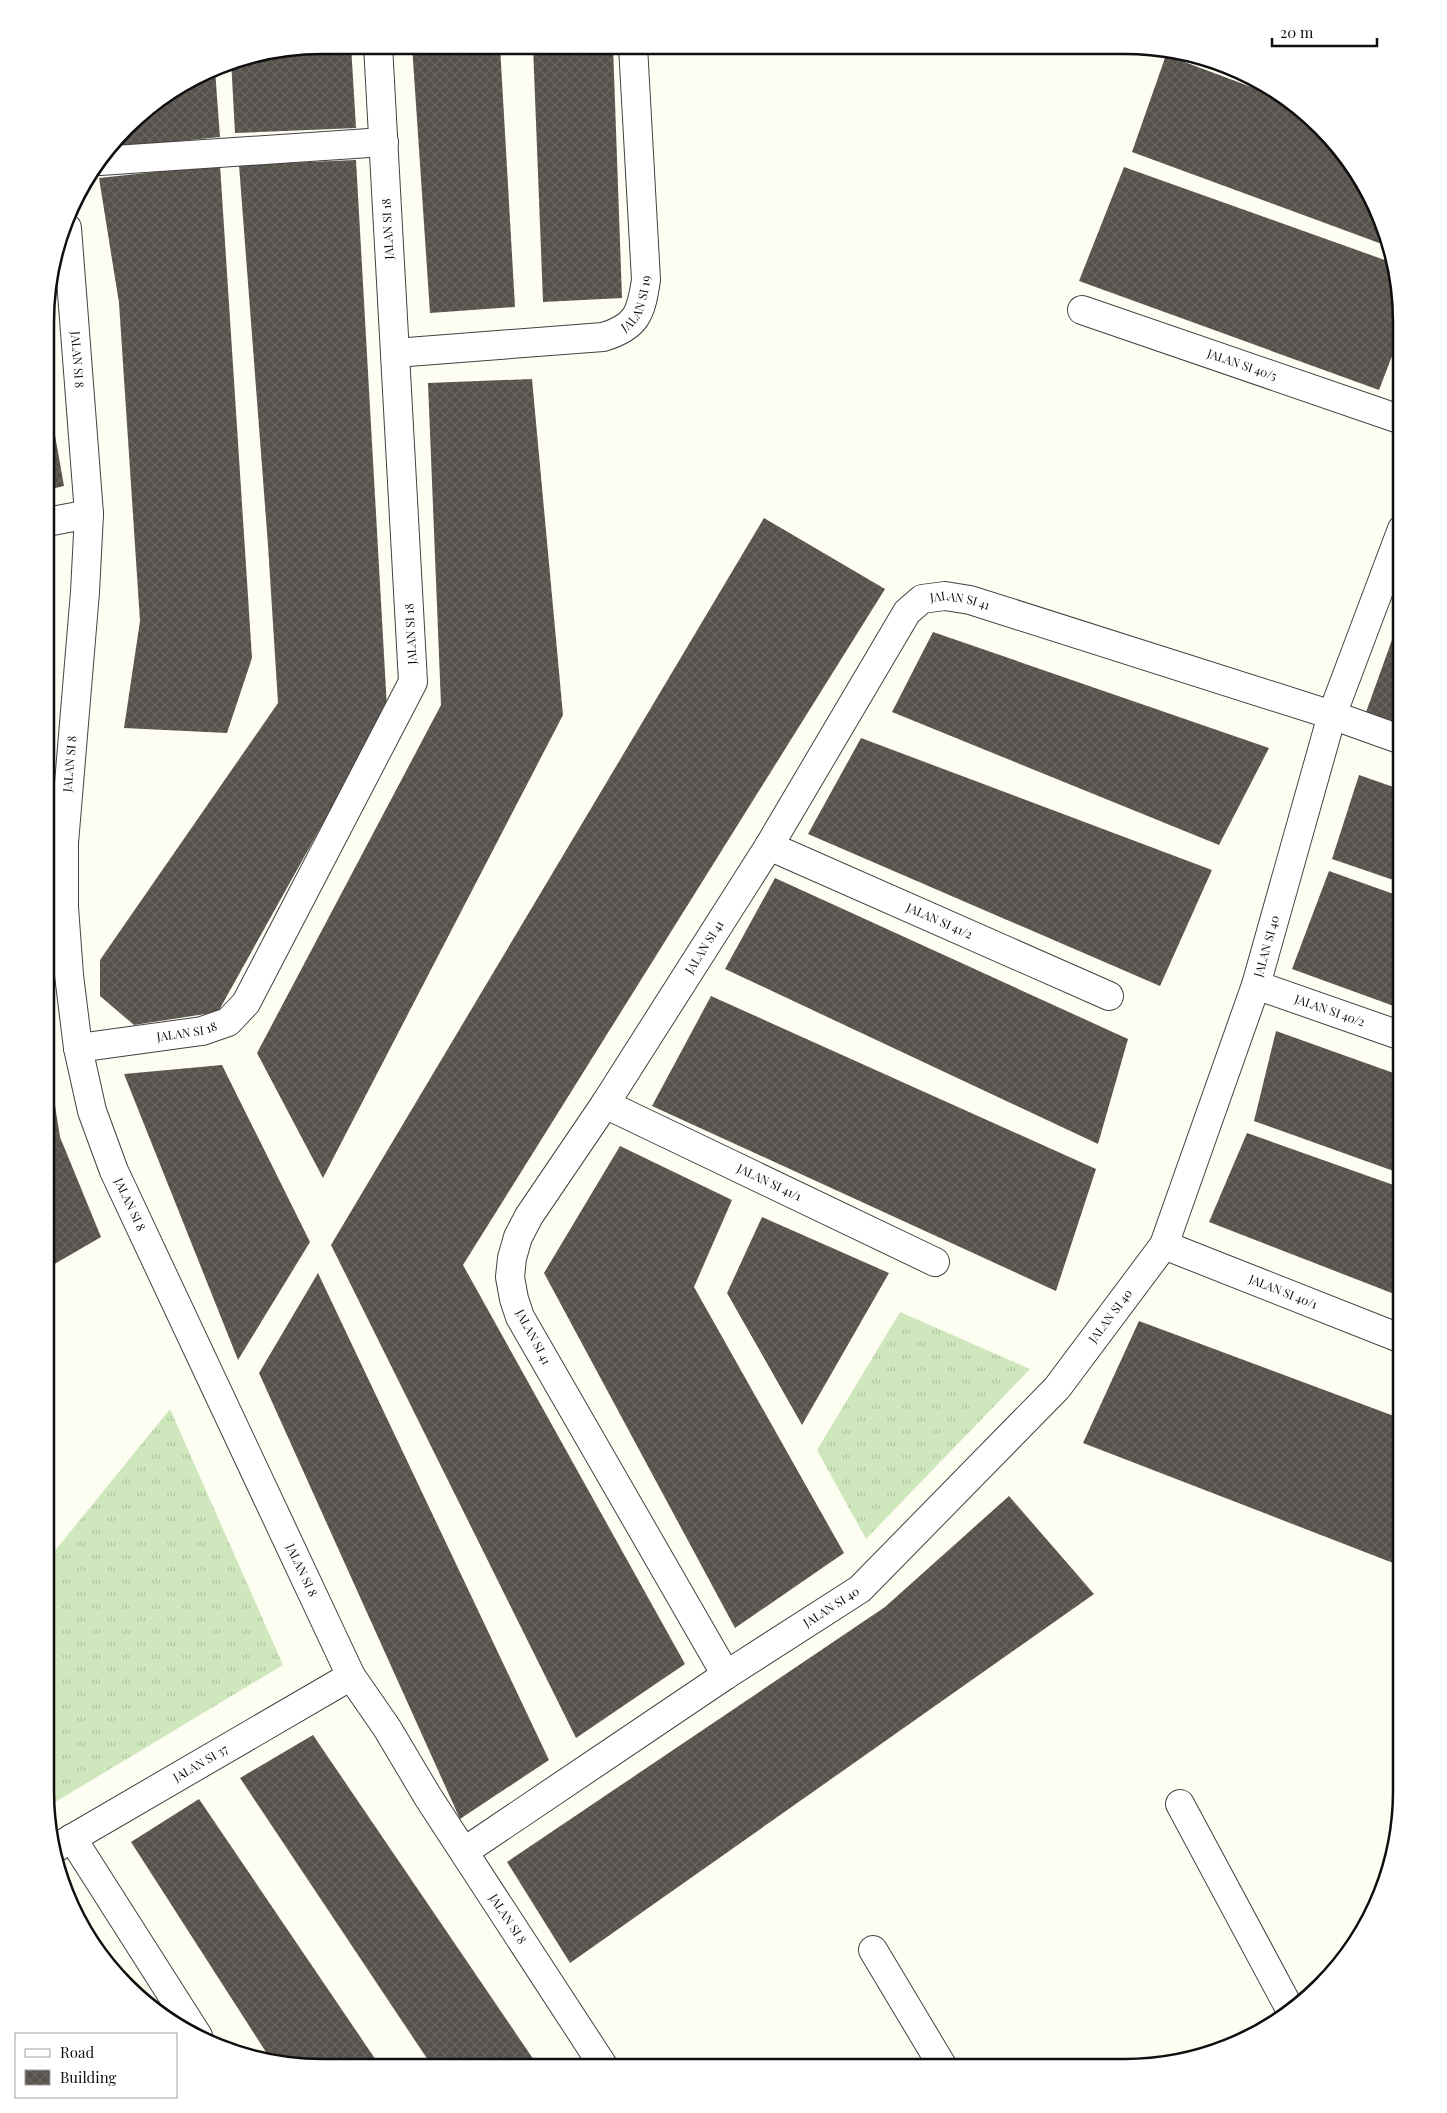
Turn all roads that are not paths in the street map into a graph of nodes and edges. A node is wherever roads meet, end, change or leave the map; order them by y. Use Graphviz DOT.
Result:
graph roads {
  1 [pos="379,54"];
  2 [pos="633,54"];
  3 [pos="384,142"];
  4 [pos="108,160"];
  5 [pos="68,237"];
  6 [pos="1082,310"];
  7 [pos="395,353"];
  8 [pos="1393,417"];
  9 [pos="89,514"];
  10 [pos="54,521"];
  11 [pos="1393,553"];
  12 [pos="1332,715"];
  13 [pos="1393,737"];
  14 [pos="55,845"];
  15 [pos="769,846"];
  16 [pos="1256,985"];
  17 [pos="1109,996"];
  18 [pos="1393,1033"];
  19 [pos="78,1048"];
  20 [pos="605,1104"];
  21 [pos="1164,1245"];
  22 [pos="935,1262"];
  23 [pos="1393,1335"];
  24 [pos="726,1675"];
  25 [pos="351,1676"];
  26 [pos="1180,1804"];
  27 [pos="62,1844"];
  28 [pos="465,1851"];
  29 [pos="873,1950"];
  30 [pos="1287,2004"];
  31 [pos="189,2024"];
  32 [pos="599,2059"];
  33 [pos="938,2059"];
  1 -- 3 [label="street, JALAN SI 18"];
  2 -- 7 [label="street, JALAN SI 19"];
  3 -- 4 [label="street"];
  3 -- 7 [label="street, JALAN SI 18"];
  5 -- 9 [label="street, JALAN SI 8"];
  6 -- 8 [label="street, JALAN SI 40/5"];
  7 -- 19 [label="street, JALAN SI 18"];
  9 -- 10 [label="street"];
  9 -- 14 [label="street, JALAN SI 8"];
  11 -- 12 [label="street, JALAN SI 40"];
  12 -- 13 [label="street, JALAN SI 41"];
  12 -- 15 [label="street, JALAN SI 41"];
  12 -- 16 [label="street, JALAN SI 40"];
  14 -- 19 [label="street, JALAN SI 8"];
  15 -- 17 [label="street, JALAN SI 41/2"];
  15 -- 20 [label="street, JALAN SI 41"];
  16 -- 18 [label="street, JALAN SI 40/2"];
  16 -- 21 [label="street, JALAN SI 40"];
  19 -- 25 [label="street, JALAN SI 8"];
  20 -- 22 [label="street, JALAN SI 41/1"];
  20 -- 24 [label="street, JALAN SI 41"];
  21 -- 23 [label="street, JALAN SI 40/1"];
  21 -- 24 [label="street, JALAN SI 40"];
  24 -- 28 [label="street, JALAN SI 40"];
  25 -- 27 [label="street, JALAN SI 37"];
  25 -- 28 [label="street, JALAN SI 8"];
  26 -- 30 [label="street"];
  27 -- 31 [label="street"];
  28 -- 32 [label="street, JALAN SI 8"];
  29 -- 33 [label="street"];
}
